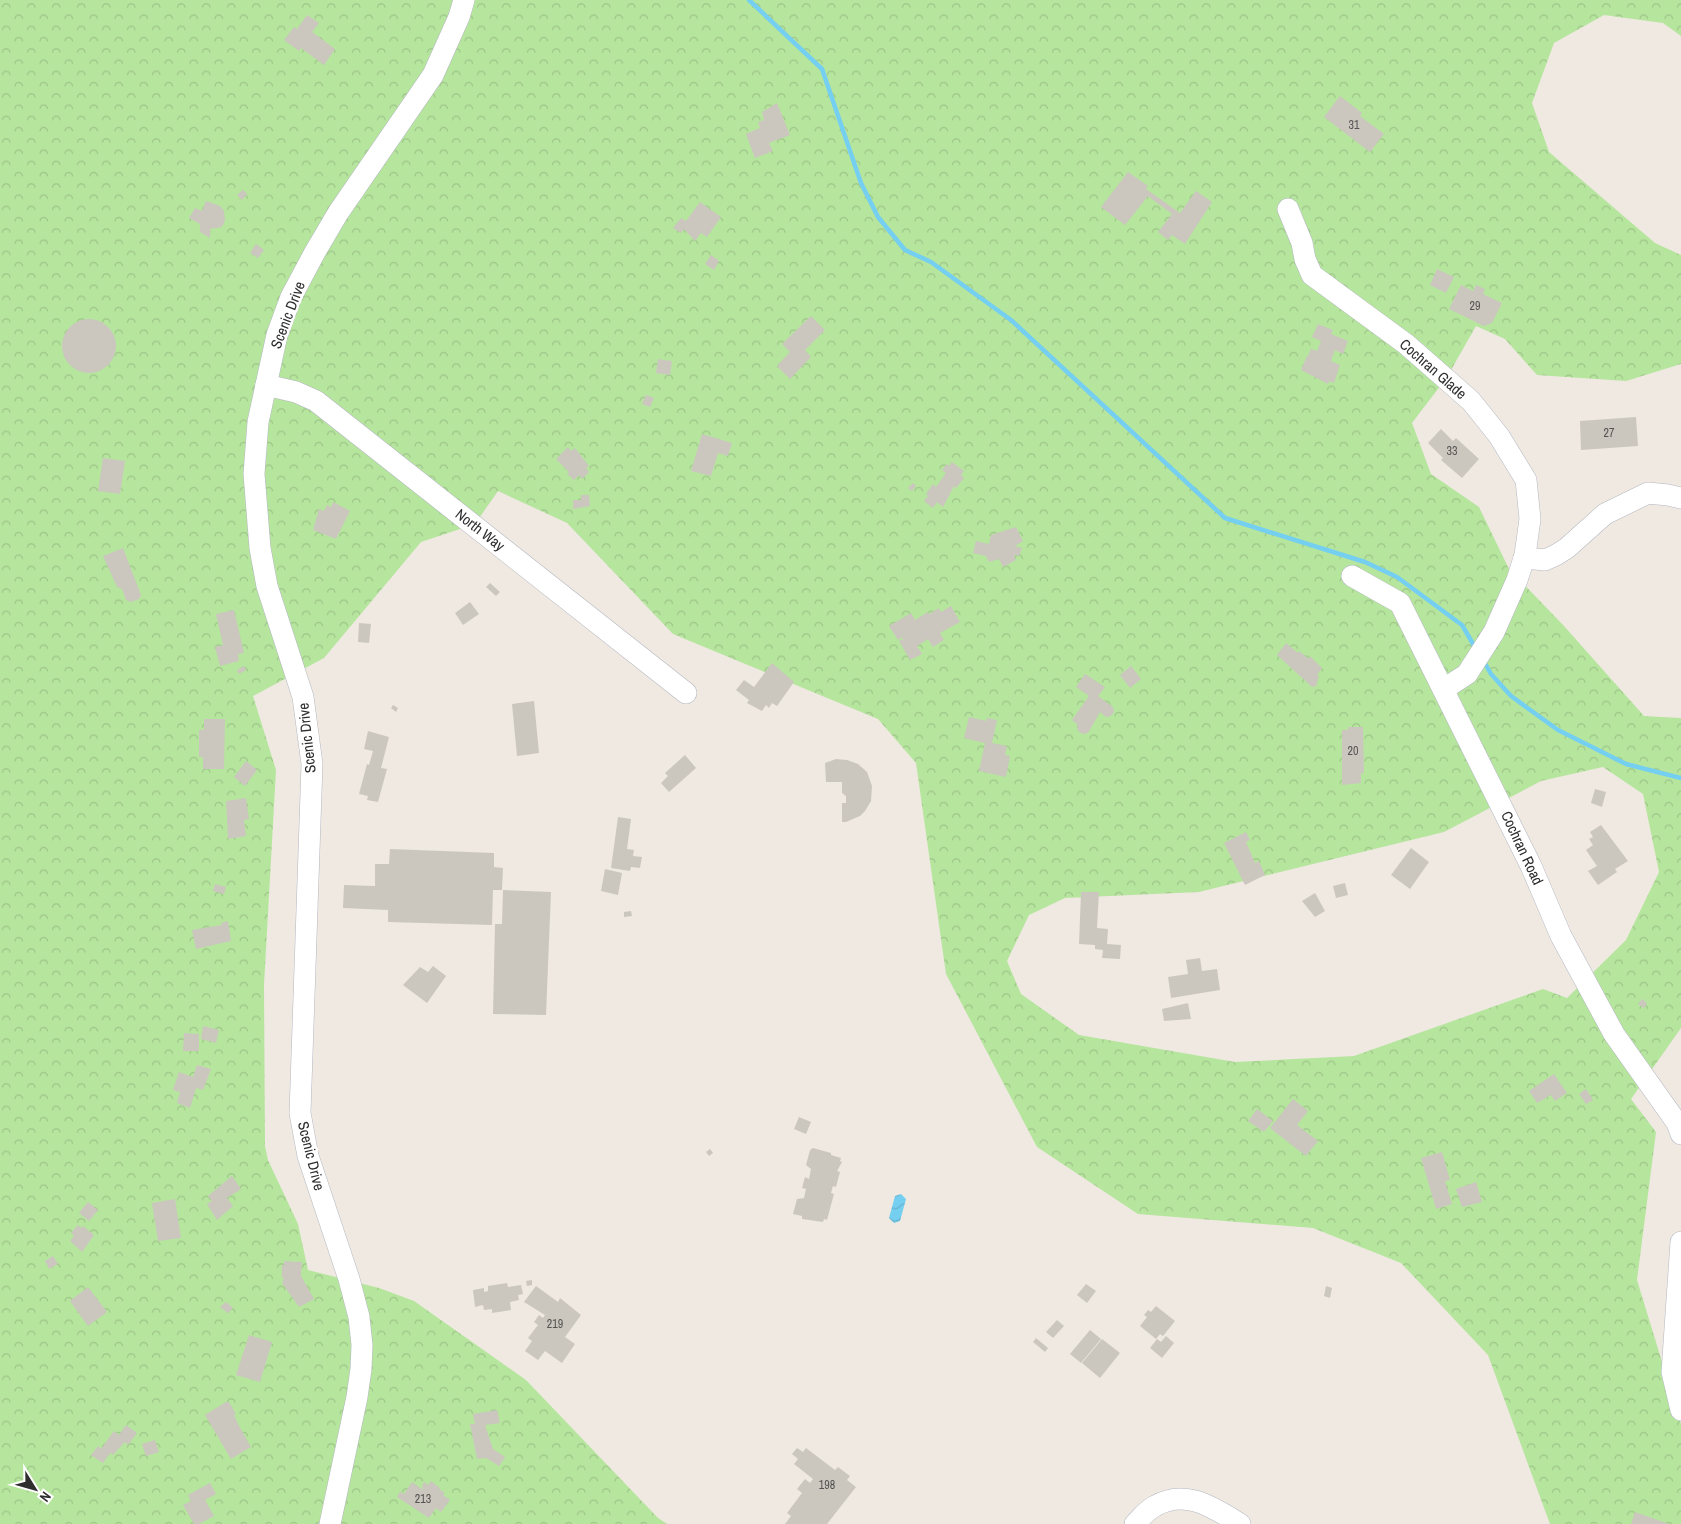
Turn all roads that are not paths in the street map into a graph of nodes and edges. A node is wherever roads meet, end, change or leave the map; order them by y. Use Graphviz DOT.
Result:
graph roads {
  1 [pos="464,0"];
  2 [pos="1288,209"];
  3 [pos="266,385"];
  4 [pos="1681,498"];
  5 [pos="1524,558"];
  6 [pos="1352,576"];
  7 [pos="1444,689"];
  8 [pos="686,693"];
  9 [pos="1681,1134"];
  10 [pos="1681,1242"];
  11 [pos="1681,1410"];
  12 [pos="330,1524"];
  13 [pos="1134,1524"];
  14 [pos="1240,1524"];
  1 -- 3 [label="street, Scenic Drive"];
  2 -- 5 [label="street, Cochran Glade"];
  3 -- 8 [label="street, North Way"];
  3 -- 12 [label="street, Scenic Drive"];
  4 -- 5 [label="street"];
  5 -- 7 [label="street, Cochran Glade"];
  6 -- 7 [label="street, Cochran Road"];
  7 -- 9 [label="street, Cochran Road"];
  10 -- 11 [label="street"];
  13 -- 14 [label="street"];
}
